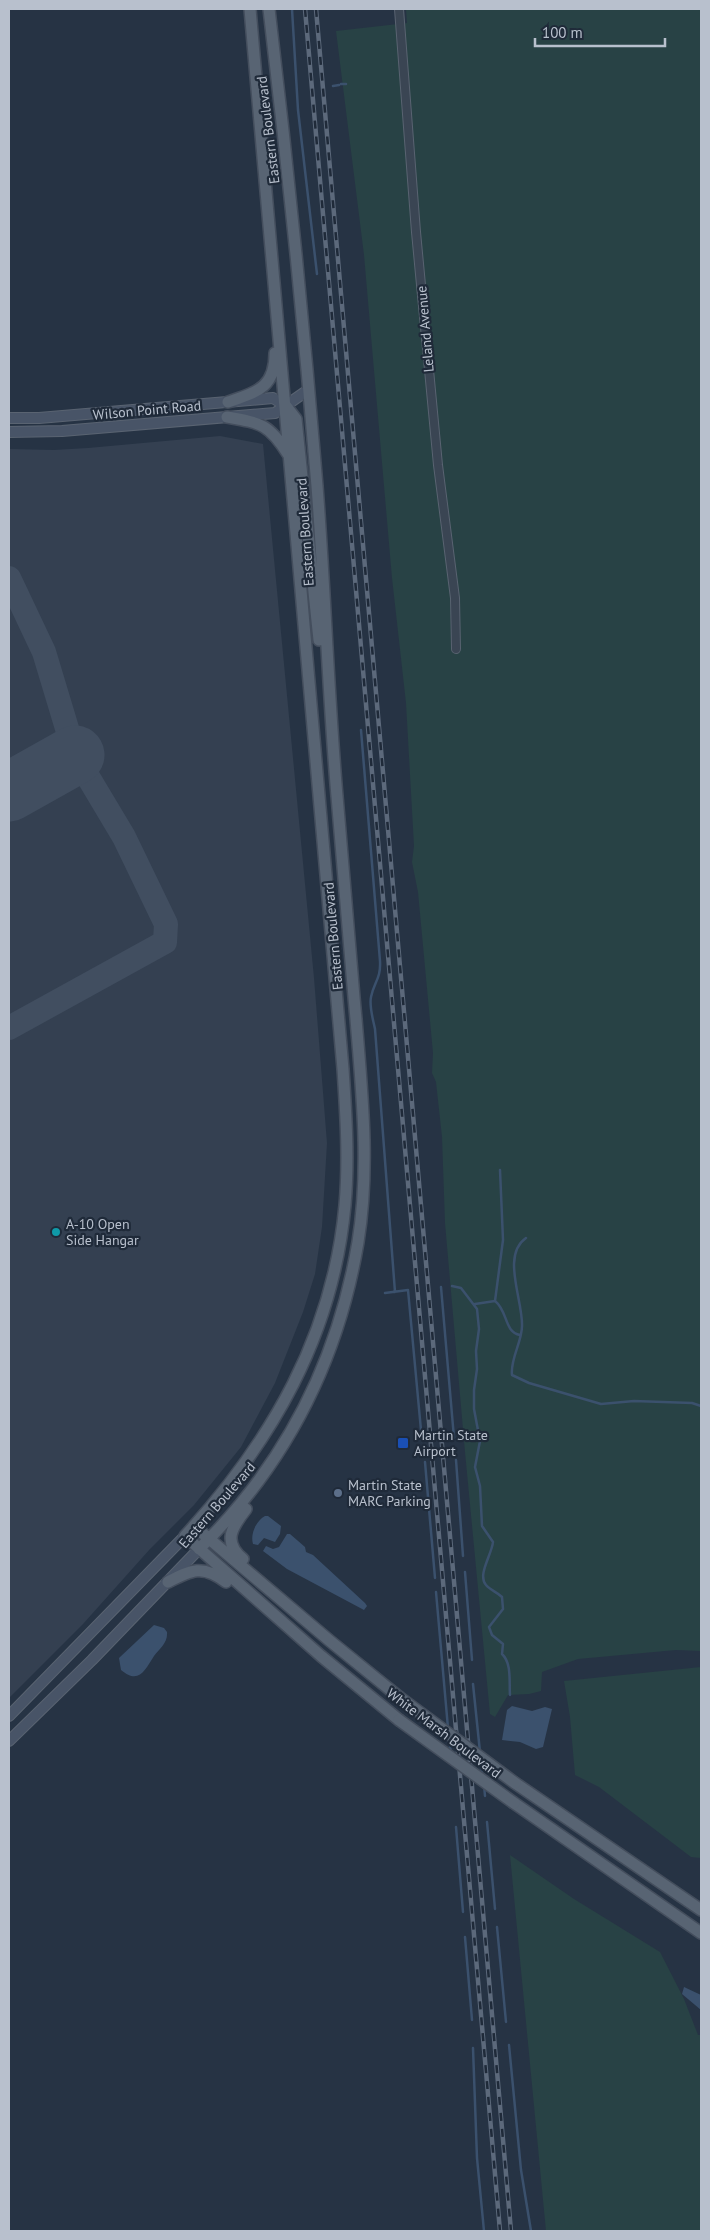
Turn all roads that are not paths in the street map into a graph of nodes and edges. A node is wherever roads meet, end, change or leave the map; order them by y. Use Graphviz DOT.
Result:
graph roads {
  1 [pos="250,9"];
  2 [pos="269,9"];
  3 [pos="399,9"];
  4 [pos="276,304"];
  5 [pos="308,390"];
  6 [pos="228,402"];
  7 [pos="286,406"];
  8 [pos="227,417"];
  9 [pos="9,418"];
  10 [pos="27,418"];
  11 [pos="39,418"];
  12 [pos="9,432"];
  13 [pos="28,432"];
  14 [pos="40,432"];
  15 [pos="289,455"];
  16 [pos="456,649"];
  17 [pos="328,689"];
  18 [pos="255,1487"];
  19 [pos="194,1526"];
  20 [pos="185,1536"];
  21 [pos="209,1539"];
  22 [pos="199,1549"];
  23 [pos="168,1582"];
  24 [pos="261,1604"];
  25 [pos="296,1613"];
  26 [pos="9,1716"];
  27 [pos="9,1741"];
  28 [pos="701,1910"];
  29 [pos="701,1934"];
  1 -- 4 [label="main road, Eastern Boulevard"];
  2 -- 5 [label="main road, Eastern Boulevard"];
  3 -- 16 [label="street, Leland Avenue"];
  4 -- 6 [label="main road"];
  4 -- 7 [label="main road, Eastern Boulevard"];
  5 -- 7 [label="street, Wilson Point Road"];
  5 -- 17 [label="main road, Eastern Boulevard"];
  6 -- 7 [label="street, Wilson Point Road"];
  6 -- 11 [label="street, Wilson Point Road"];
  7 -- 8 [label="street, Wilson Point Road"];
  7 -- 15 [label="main road, Eastern Boulevard"];
  7 -- 17 [label="main road"];
  8 -- 14 [label="street, Wilson Point Road"];
  8 -- 15 [label="main road"];
  9 -- 10 [label="street, Wilson Point Road"];
  10 -- 11 [label="street, Wilson Point Road"];
  10 -- 13 [label="street"];
  11 -- 14 [label="street"];
  12 -- 13 [label="street, Wilson Point Road"];
  13 -- 14 [label="street, Wilson Point Road"];
  15 -- 19 [label="main road, Eastern Boulevard"];
  17 -- 18 [label="main road, Eastern Boulevard"];
  18 -- 21 [label="main road, Eastern Boulevard"];
  18 -- 25 [label="main road"];
  19 -- 20 [label="main road, Eastern Boulevard"];
  19 -- 21 [label="main road, White Marsh Boulevard"];
  20 -- 22 [label="main road, White Marsh Boulevard"];
  20 -- 26 [label="street, Eastern Boulevard"];
  21 -- 22 [label="main road, Eastern Boulevard"];
  21 -- 25 [label="main road, White Marsh Boulevard"];
  22 -- 23 [label="street, Eastern Boulevard"];
  22 -- 24 [label="main road, White Marsh Boulevard"];
  23 -- 24 [label="main road"];
  23 -- 27 [label="street, Eastern Boulevard"];
  24 -- 29 [label="main road, White Marsh Boulevard, bridge"];
  25 -- 28 [label="main road, White Marsh Boulevard, bridge"];
}
